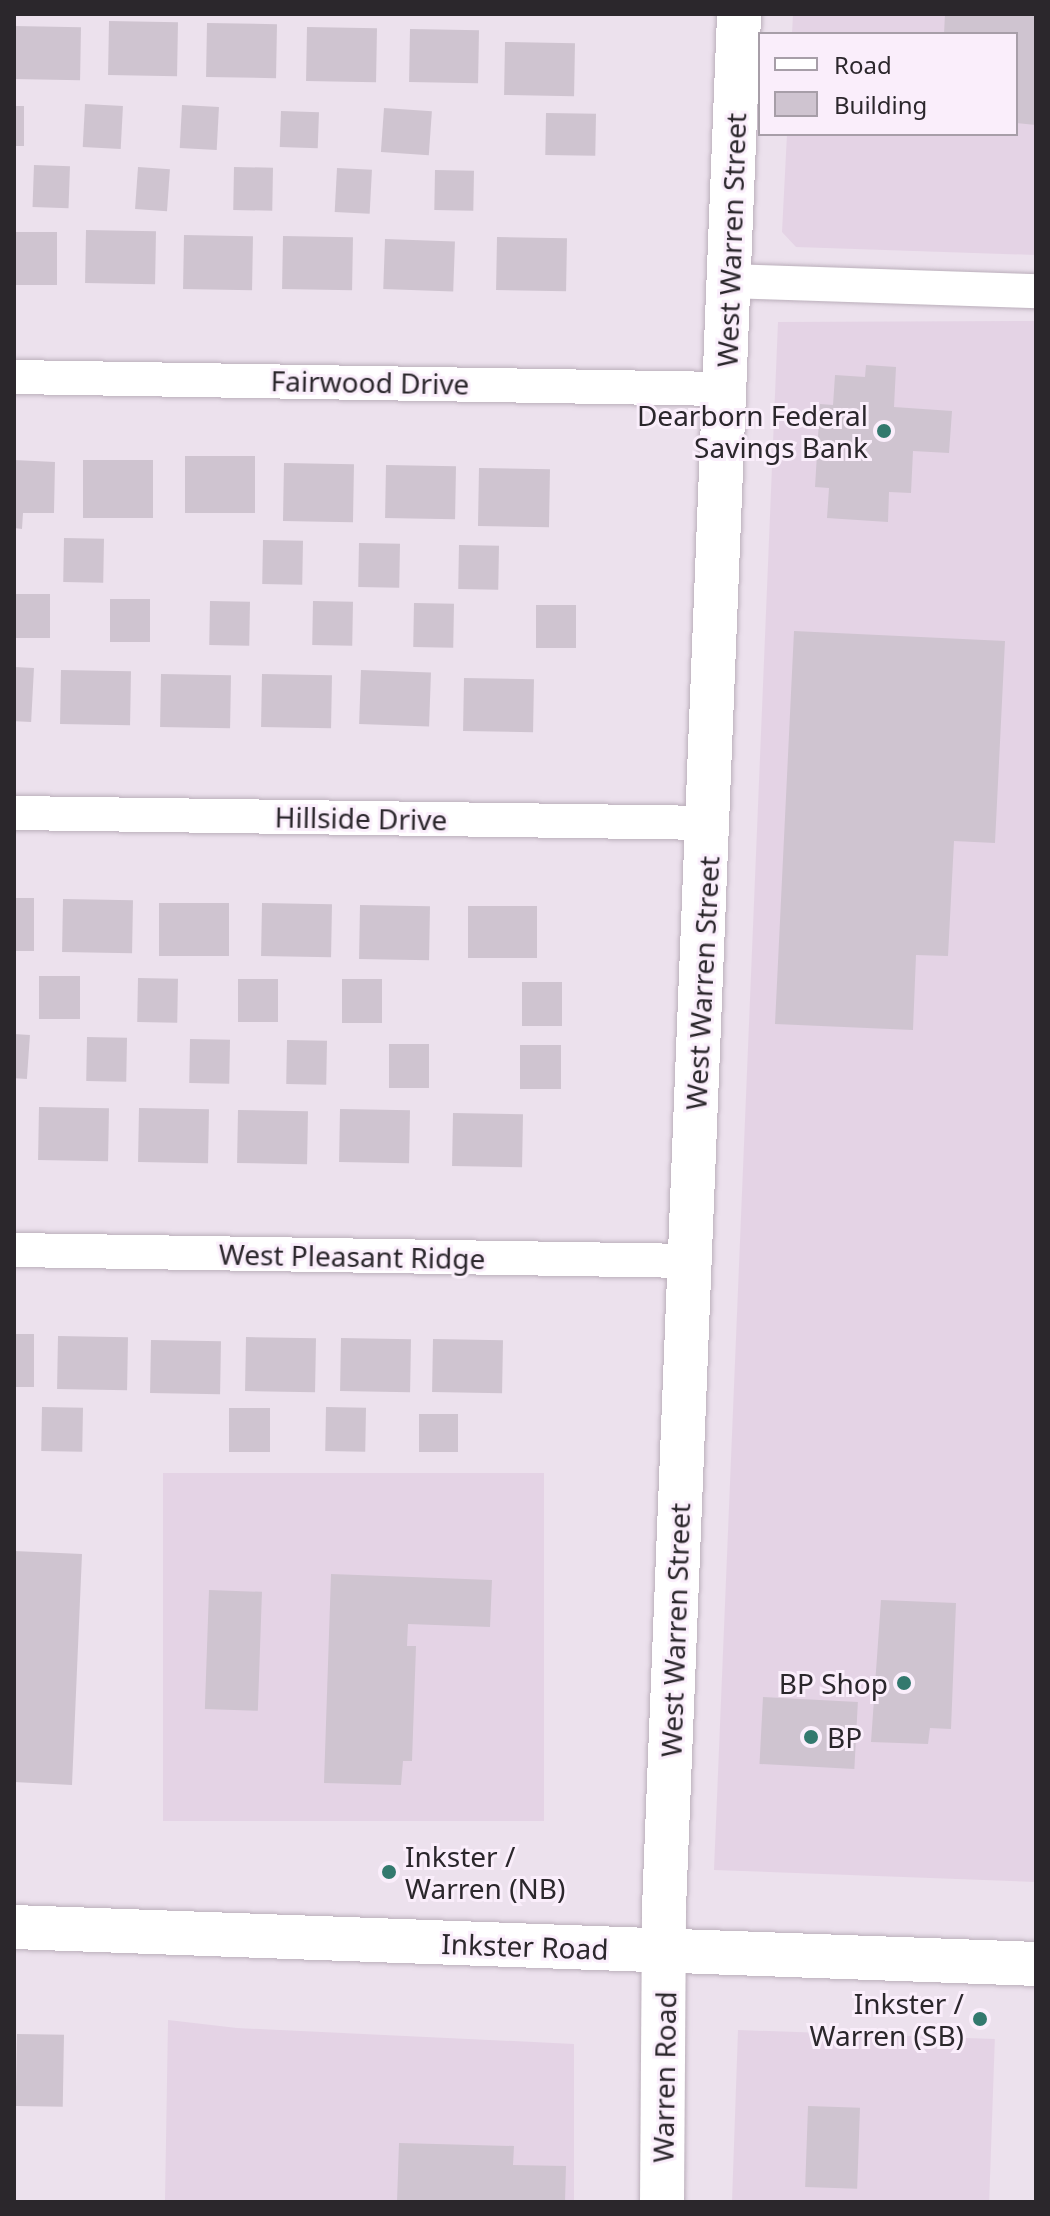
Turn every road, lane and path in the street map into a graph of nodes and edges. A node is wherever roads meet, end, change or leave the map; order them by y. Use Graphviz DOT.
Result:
graph roads {
  1 [pos="739,14"];
  2 [pos="730,281"];
  3 [pos="1036,291"];
  4 [pos="14,377"];
  5 [pos="726,389"];
  6 [pos="14,813"];
  7 [pos="709,823"];
  8 [pos="14,1250"];
  9 [pos="689,1261"];
  10 [pos="14,1927"];
  11 [pos="666,1952"];
  12 [pos="1036,1964"];
  13 [pos="662,2202"];
  1 -- 2 [label="main road, West Warren Street"];
  2 -- 3 [label="street"];
  2 -- 5 [label="main road, West Warren Street"];
  4 -- 5 [label="street, Fairwood Drive"];
  5 -- 7 [label="main road, West Warren Street"];
  6 -- 7 [label="street, Hillside Drive"];
  7 -- 9 [label="main road, West Warren Street"];
  8 -- 9 [label="street, West Pleasant Ridge"];
  9 -- 11 [label="main road, West Warren Street"];
  10 -- 11 [label="main road, Inkster Road"];
  11 -- 12 [label="main road, Inkster Road"];
  11 -- 13 [label="main road, Warren Road"];
}
